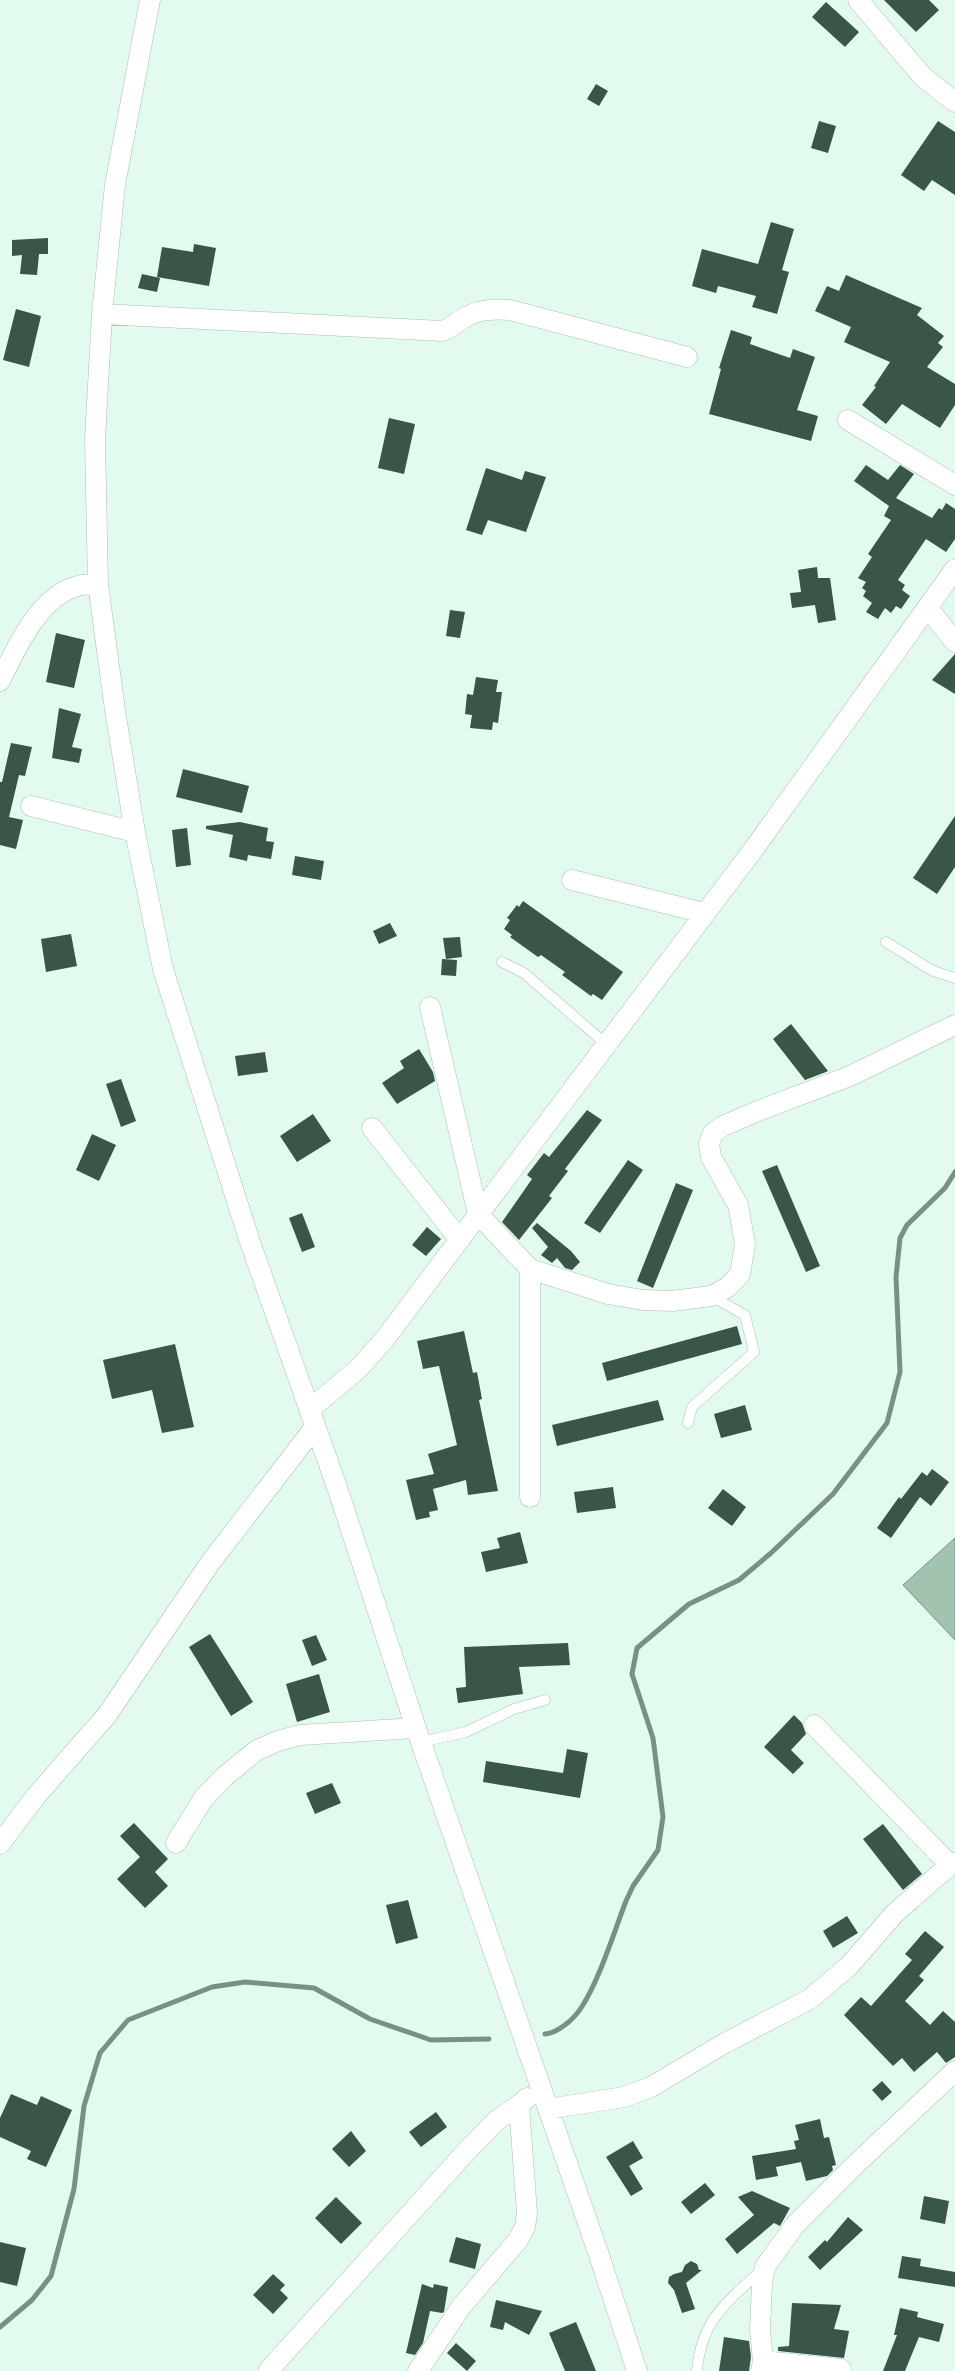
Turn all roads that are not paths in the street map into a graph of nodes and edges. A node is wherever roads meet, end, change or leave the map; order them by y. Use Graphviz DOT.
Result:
graph roads {
  1 [pos="150,0"];
  2 [pos="858,0"];
  3 [pos="955,102"];
  4 [pos="102,314"];
  5 [pos="687,357"];
  6 [pos="848,420"];
  7 [pos="955,485"];
  8 [pos="955,569"];
  9 [pos="98,584"];
  10 [pos="928,608"];
  11 [pos="955,642"];
  12 [pos="0,680"];
  13 [pos="31,806"];
  14 [pos="135,832"];
  15 [pos="572,880"];
  16 [pos="704,913"];
  17 [pos="886,942"];
  18 [pos="502,962"];
  19 [pos="955,978"];
  20 [pos="430,1008"];
  21 [pos="955,1025"];
  22 [pos="606,1044"];
  23 [pos="372,1128"];
  24 [pos="478,1214"];
  25 [pos="460,1240"];
  26 [pos="530,1269"];
  27 [pos="711,1296"];
  28 [pos="312,1419"];
  29 [pos="688,1423"];
  30 [pos="530,1497"];
  31 [pos="545,1700"];
  32 [pos="814,1725"];
  33 [pos="418,1735"];
  34 [pos="176,1843"];
  35 [pos="0,1844"];
  36 [pos="953,1864"];
  37 [pos="955,2071"];
  38 [pos="540,2087"];
  39 [pos="519,2105"];
  40 [pos="548,2109"];
  41 [pos="765,2267"];
  42 [pos="762,2366"];
  43 [pos="842,2369"];
  44 [pos="268,2371"];
  45 [pos="418,2371"];
  46 [pos="637,2371"];
  47 [pos="698,2371"];
  1 -- 4 [label="street"];
  2 -- 3 [label="street"];
  4 -- 5 [label="street"];
  4 -- 9 [label="street"];
  6 -- 7 [label="street"];
  8 -- 10 [label="street"];
  9 -- 12 [label="street"];
  9 -- 14 [label="street"];
  10 -- 11 [label="street"];
  10 -- 16 [label="street"];
  13 -- 14 [label="street"];
  14 -- 28 [label="street"];
  15 -- 16 [label="street"];
  16 -- 22 [label="street"];
  17 -- 19 [label="lane"];
  18 -- 22 [label="lane"];
  20 -- 24 [label="street"];
  21 -- 27 [label="street"];
  22 -- 24 [label="street"];
  23 -- 25 [label="street"];
  24 -- 25 [label="street"];
  24 -- 26 [label="street"];
  25 -- 28 [label="street"];
  26 -- 27 [label="street"];
  26 -- 30 [label="street"];
  27 -- 29 [label="lane"];
  28 -- 33 [label="street"];
  28 -- 35 [label="street"];
  31 -- 33 [label="lane"];
  32 -- 36 [label="street"];
  33 -- 34 [label="street"];
  33 -- 38 [label="street"];
  36 -- 40 [label="street"];
  37 -- 41 [label="street"];
  38 -- 39 [label="street"];
  38 -- 40 [label="street"];
  39 -- 44 [label="street"];
  39 -- 45 [label="street"];
  40 -- 46 [label="street"];
  41 -- 42 [label="street"];
  41 -- 47 [label="lane"];
  42 -- 43 [label="street"];
}
